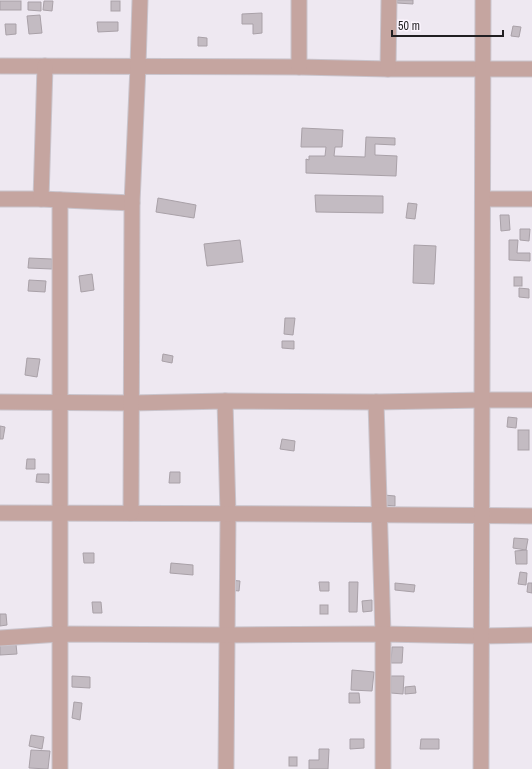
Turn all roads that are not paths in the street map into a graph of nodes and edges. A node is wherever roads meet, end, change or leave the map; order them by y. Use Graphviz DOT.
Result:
graph roads {
  1 [pos="140,0"];
  2 [pos="299,0"];
  3 [pos="389,0"];
  4 [pos="484,0"];
  5 [pos="0,66"];
  6 [pos="45,66"];
  7 [pos="138,66"];
  8 [pos="299,68"];
  9 [pos="483,68"];
  10 [pos="388,69"];
  11 [pos="532,69"];
  12 [pos="0,199"];
  13 [pos="41,199"];
  14 [pos="483,199"];
  15 [pos="532,199"];
  16 [pos="60,200"];
  17 [pos="132,203"];
  18 [pos="482,400"];
  19 [pos="532,400"];
  20 [pos="225,401"];
  21 [pos="0,402"];
  22 [pos="60,402"];
  23 [pos="376,402"];
  24 [pos="132,403"];
  25 [pos="0,513"];
  26 [pos="60,513"];
  27 [pos="131,513"];
  28 [pos="228,514"];
  29 [pos="379,514"];
  30 [pos="482,515"];
  31 [pos="532,516"];
  32 [pos="60,634"];
  33 [pos="383,634"];
  34 [pos="227,635"];
  35 [pos="532,635"];
  36 [pos="481,636"];
  37 [pos="0,638"];
  38 [pos="60,769"];
  39 [pos="226,769"];
  40 [pos="383,769"];
  41 [pos="481,769"];
  1 -- 7 [label="street"];
  2 -- 8 [label="street"];
  3 -- 10 [label="street"];
  4 -- 9 [label="street"];
  5 -- 6 [label="street"];
  6 -- 7 [label="street"];
  6 -- 13 [label="street"];
  7 -- 8 [label="street"];
  7 -- 17 [label="street"];
  8 -- 10 [label="street"];
  9 -- 10 [label="street"];
  9 -- 11 [label="street"];
  9 -- 14 [label="street"];
  12 -- 13 [label="street"];
  13 -- 16 [label="street"];
  14 -- 15 [label="street"];
  14 -- 18 [label="street"];
  16 -- 17 [label="street"];
  16 -- 22 [label="street"];
  17 -- 24 [label="street"];
  18 -- 19 [label="street"];
  18 -- 23 [label="street"];
  18 -- 30 [label="street"];
  20 -- 23 [label="street"];
  20 -- 24 [label="street"];
  20 -- 28 [label="street"];
  21 -- 22 [label="street"];
  22 -- 24 [label="street"];
  22 -- 26 [label="street"];
  23 -- 29 [label="street"];
  24 -- 27 [label="street"];
  25 -- 26 [label="street"];
  26 -- 27 [label="street"];
  26 -- 32 [label="street"];
  27 -- 28 [label="street"];
  28 -- 29 [label="street"];
  28 -- 34 [label="street"];
  29 -- 30 [label="street"];
  29 -- 33 [label="street"];
  30 -- 31 [label="street"];
  30 -- 36 [label="street"];
  32 -- 34 [label="street"];
  32 -- 37 [label="street"];
  32 -- 38 [label="street"];
  33 -- 34 [label="street"];
  33 -- 36 [label="street"];
  33 -- 40 [label="street"];
  34 -- 39 [label="street"];
  35 -- 36 [label="street"];
  36 -- 41 [label="street"];
}
